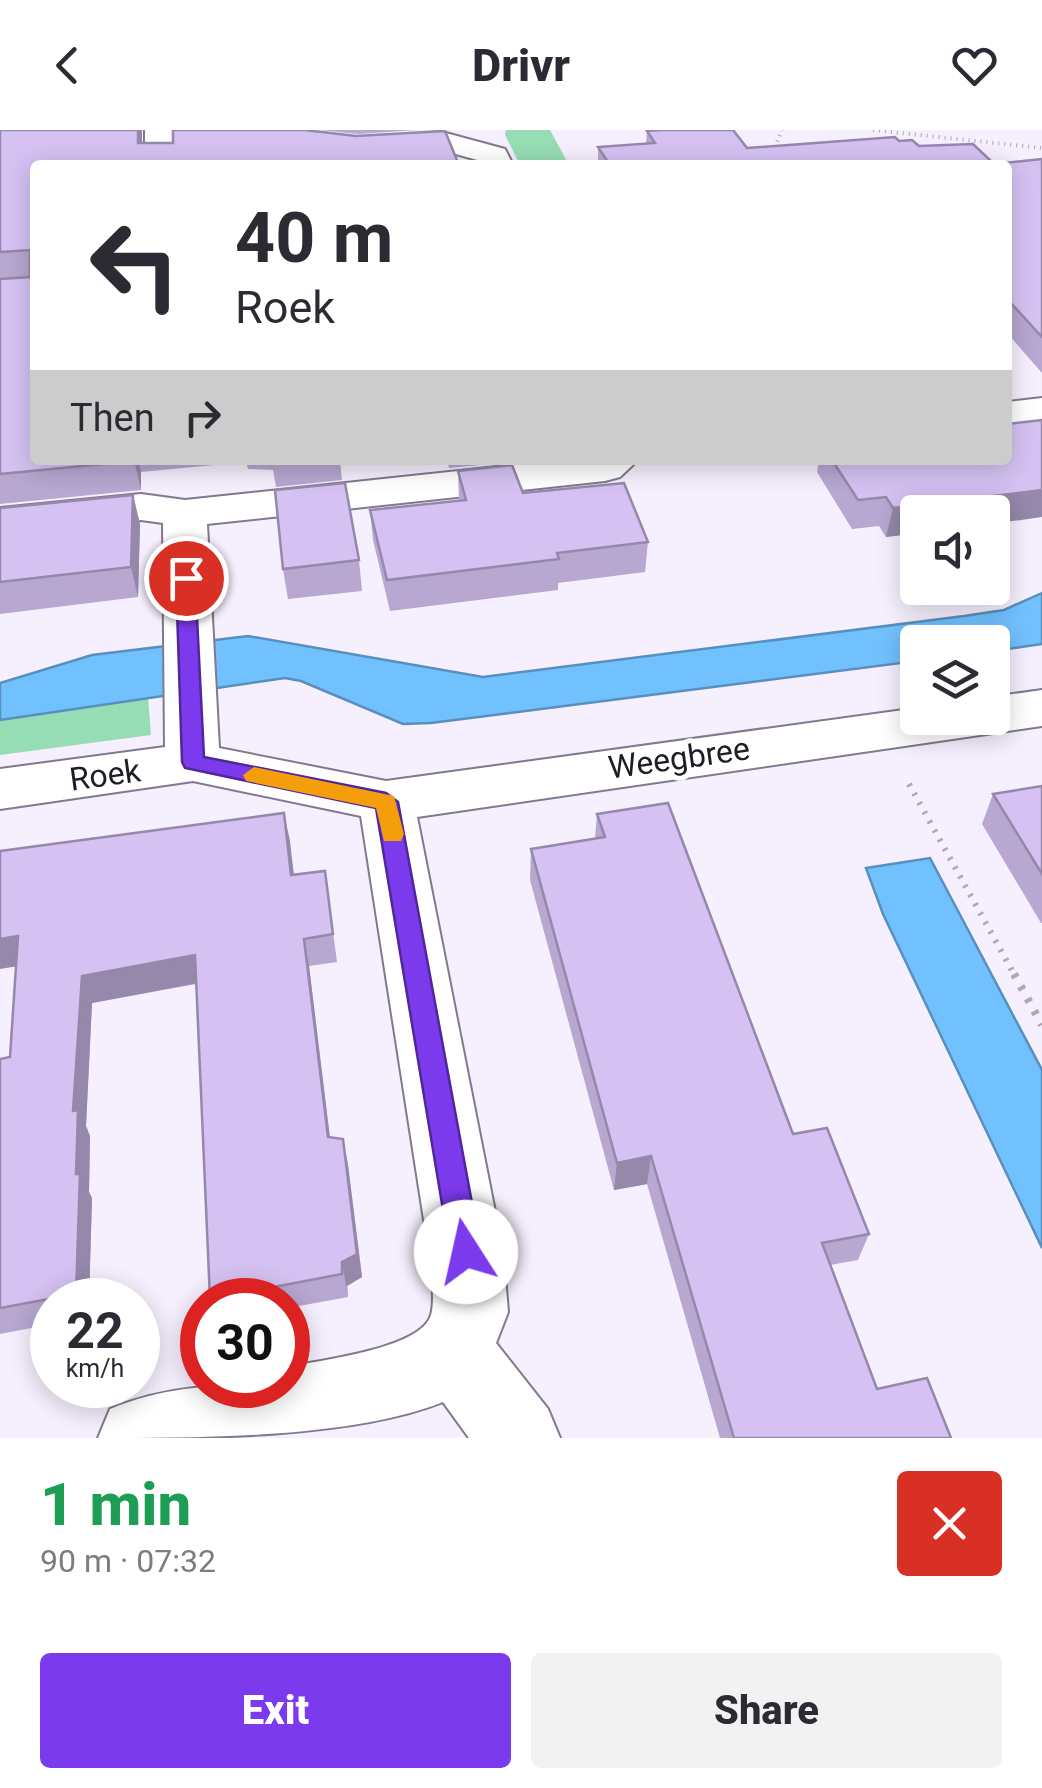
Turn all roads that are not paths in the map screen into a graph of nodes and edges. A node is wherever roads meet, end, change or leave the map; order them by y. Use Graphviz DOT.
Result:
graph roads {
  1 [pos="160,130"];
  2 [pos="338,144"];
  3 [pos="160,160"];
  4 [pos="496,160"];
  5 [pos="609,465"];
  6 [pos="185,513"];
  7 [pos="0,521"];
  8 [pos="1042,708"];
  9 [pos="1010,712"];
  10 [pos="900,727"];
  11 [pos="193,762"];
  12 [pos="0,789"];
  13 [pos="386,802"];
  14 [pos="454,1352"];
  15 [pos="298,1422"];
  16 [pos="138,1438"];
  17 [pos="519,1438"];
  1 -- 3 [label="street"];
  2 -- 4 [label="street"];
  5 -- 6 [label="street"];
  6 -- 7 [label="street"];
  6 -- 11 [label="street"];
  8 -- 9 [label="street"];
  10 -- 13 [label="street, Weegbree"];
  11 -- 12 [label="street, Roek"];
  11 -- 13 [label="street, Roek"];
  13 -- 14 [label="street"];
  14 -- 15 [label="street"];
  14 -- 17 [label="street"];
  15 -- 16 [label="street"];
}
